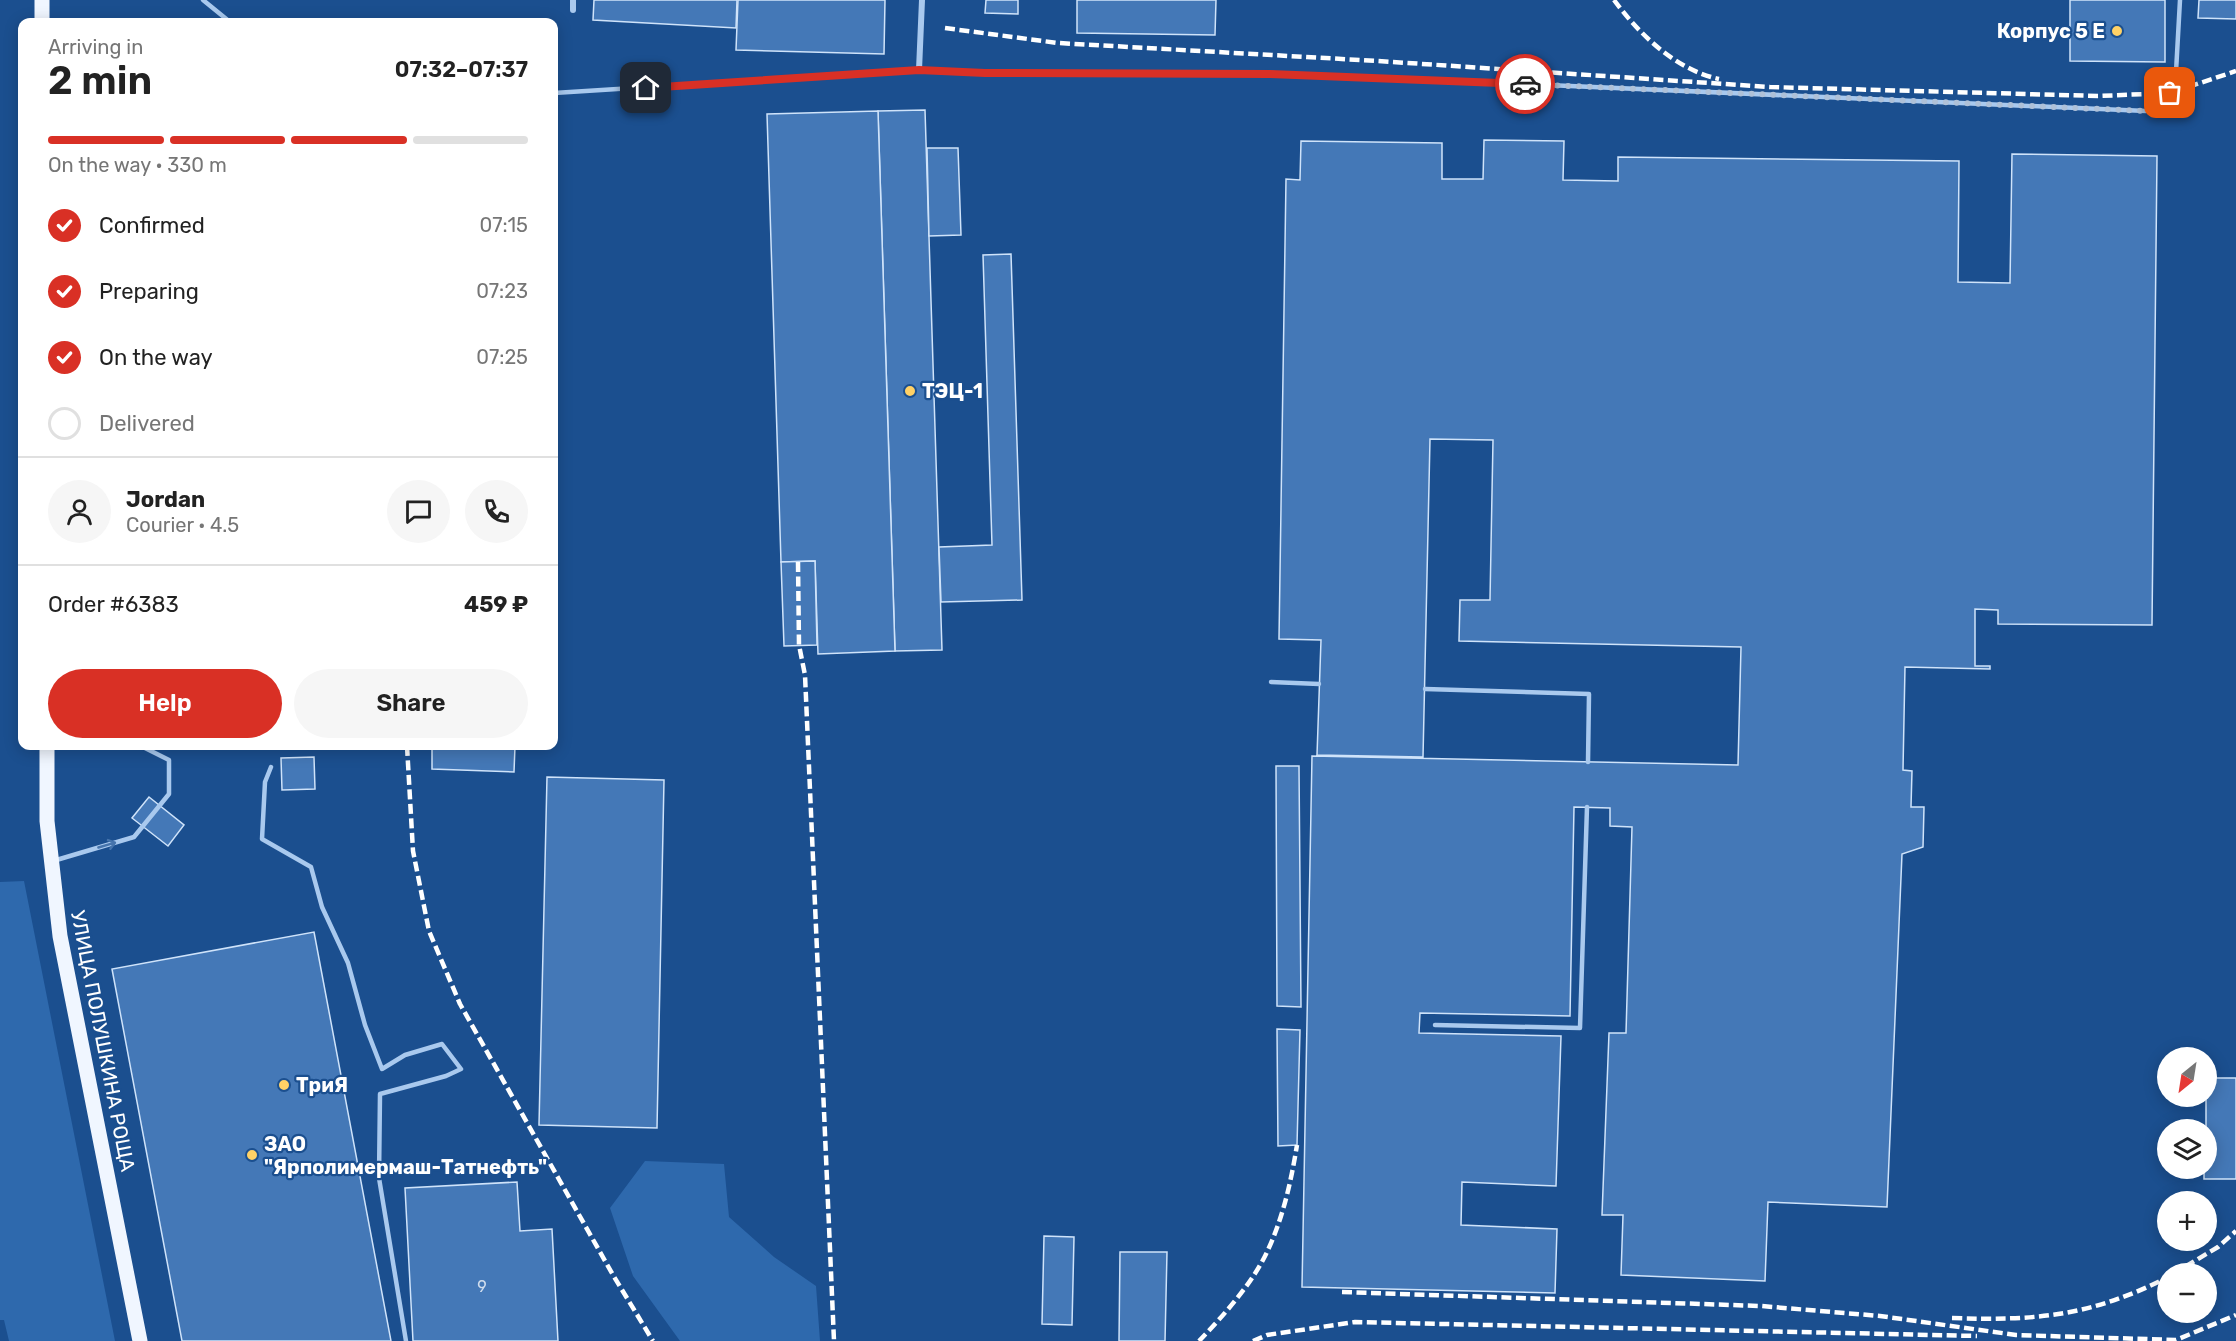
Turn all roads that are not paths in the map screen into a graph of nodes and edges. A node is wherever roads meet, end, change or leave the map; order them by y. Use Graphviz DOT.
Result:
graph roads {
  1 [pos="42,0"];
  2 [pos="203,0"];
  3 [pos="573,0"];
  4 [pos="922,0"];
  5 [pos="2180,0"];
  6 [pos="573,10"];
  7 [pos="42,18"];
  8 [pos="225,18"];
  9 [pos="919,70"];
  10 [pos="558,93"];
  11 [pos="1271,682"];
  12 [pos="1319,684"];
  13 [pos="1425,688"];
  14 [pos="47,750"];
  15 [pos="149,750"];
  16 [pos="1588,762"];
  17 [pos="271,767"];
  18 [pos="1587,807"];
  19 [pos="51,861"];
  20 [pos="1435,1025"];
  21 [pos="140,1341"];
  22 [pos="406,1341"];
  1 -- 7 [label="main road"];
  2 -- 8 [label="lane"];
  3 -- 6 [label="street"];
  4 -- 9 [label="street"];
  5 -- 9 [label="lane"];
  9 -- 10 [label="lane"];
  11 -- 12 [label="lane"];
  13 -- 16 [label="lane"];
  14 -- 19 [label="main road, УЛИЦА ПОЛУШКИНА РОЩА"];
  19 -- 15 [label="lane, one-way"];
  17 -- 22 [label="lane"];
  18 -- 20 [label="lane"];
  19 -- 21 [label="main road, УЛИЦА ПОЛУШКИНА РОЩА"];
}
